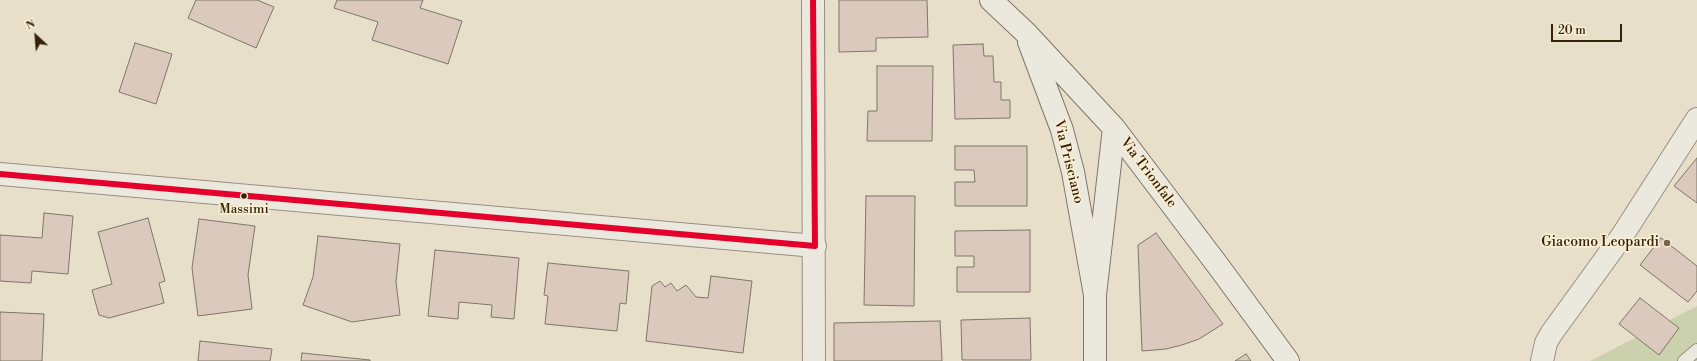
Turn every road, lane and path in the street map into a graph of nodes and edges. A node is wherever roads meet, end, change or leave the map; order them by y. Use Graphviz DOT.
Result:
graph roads {
  1 [pos="814,0"];
  2 [pos="991,0"];
  3 [pos="1026,33"];
  4 [pos="1697,119"];
  5 [pos="1114,128"];
  6 [pos="0,174"];
  7 [pos="815,246"];
  8 [pos="1095,296"];
  9 [pos="1697,350"];
  10 [pos="814,361"];
  11 [pos="1096,361"];
  12 [pos="1288,361"];
  13 [pos="1542,361"];
  14 [pos="1684,361"];
  1 -- 7 [label="street"];
  2 -- 3 [label="street, Via Trionfale"];
  3 -- 5 [label="street, Via Trionfale"];
  3 -- 8 [label="street, Via Prisciano"];
  4 -- 13 [label="street"];
  5 -- 8 [label="street, Via Prisciano"];
  5 -- 12 [label="street, Via Trionfale"];
  6 -- 7 [label="street"];
  7 -- 10 [label="street"];
  8 -- 11 [label="street, Via Prisciano"];
  9 -- 14 [label="lane"];
}
